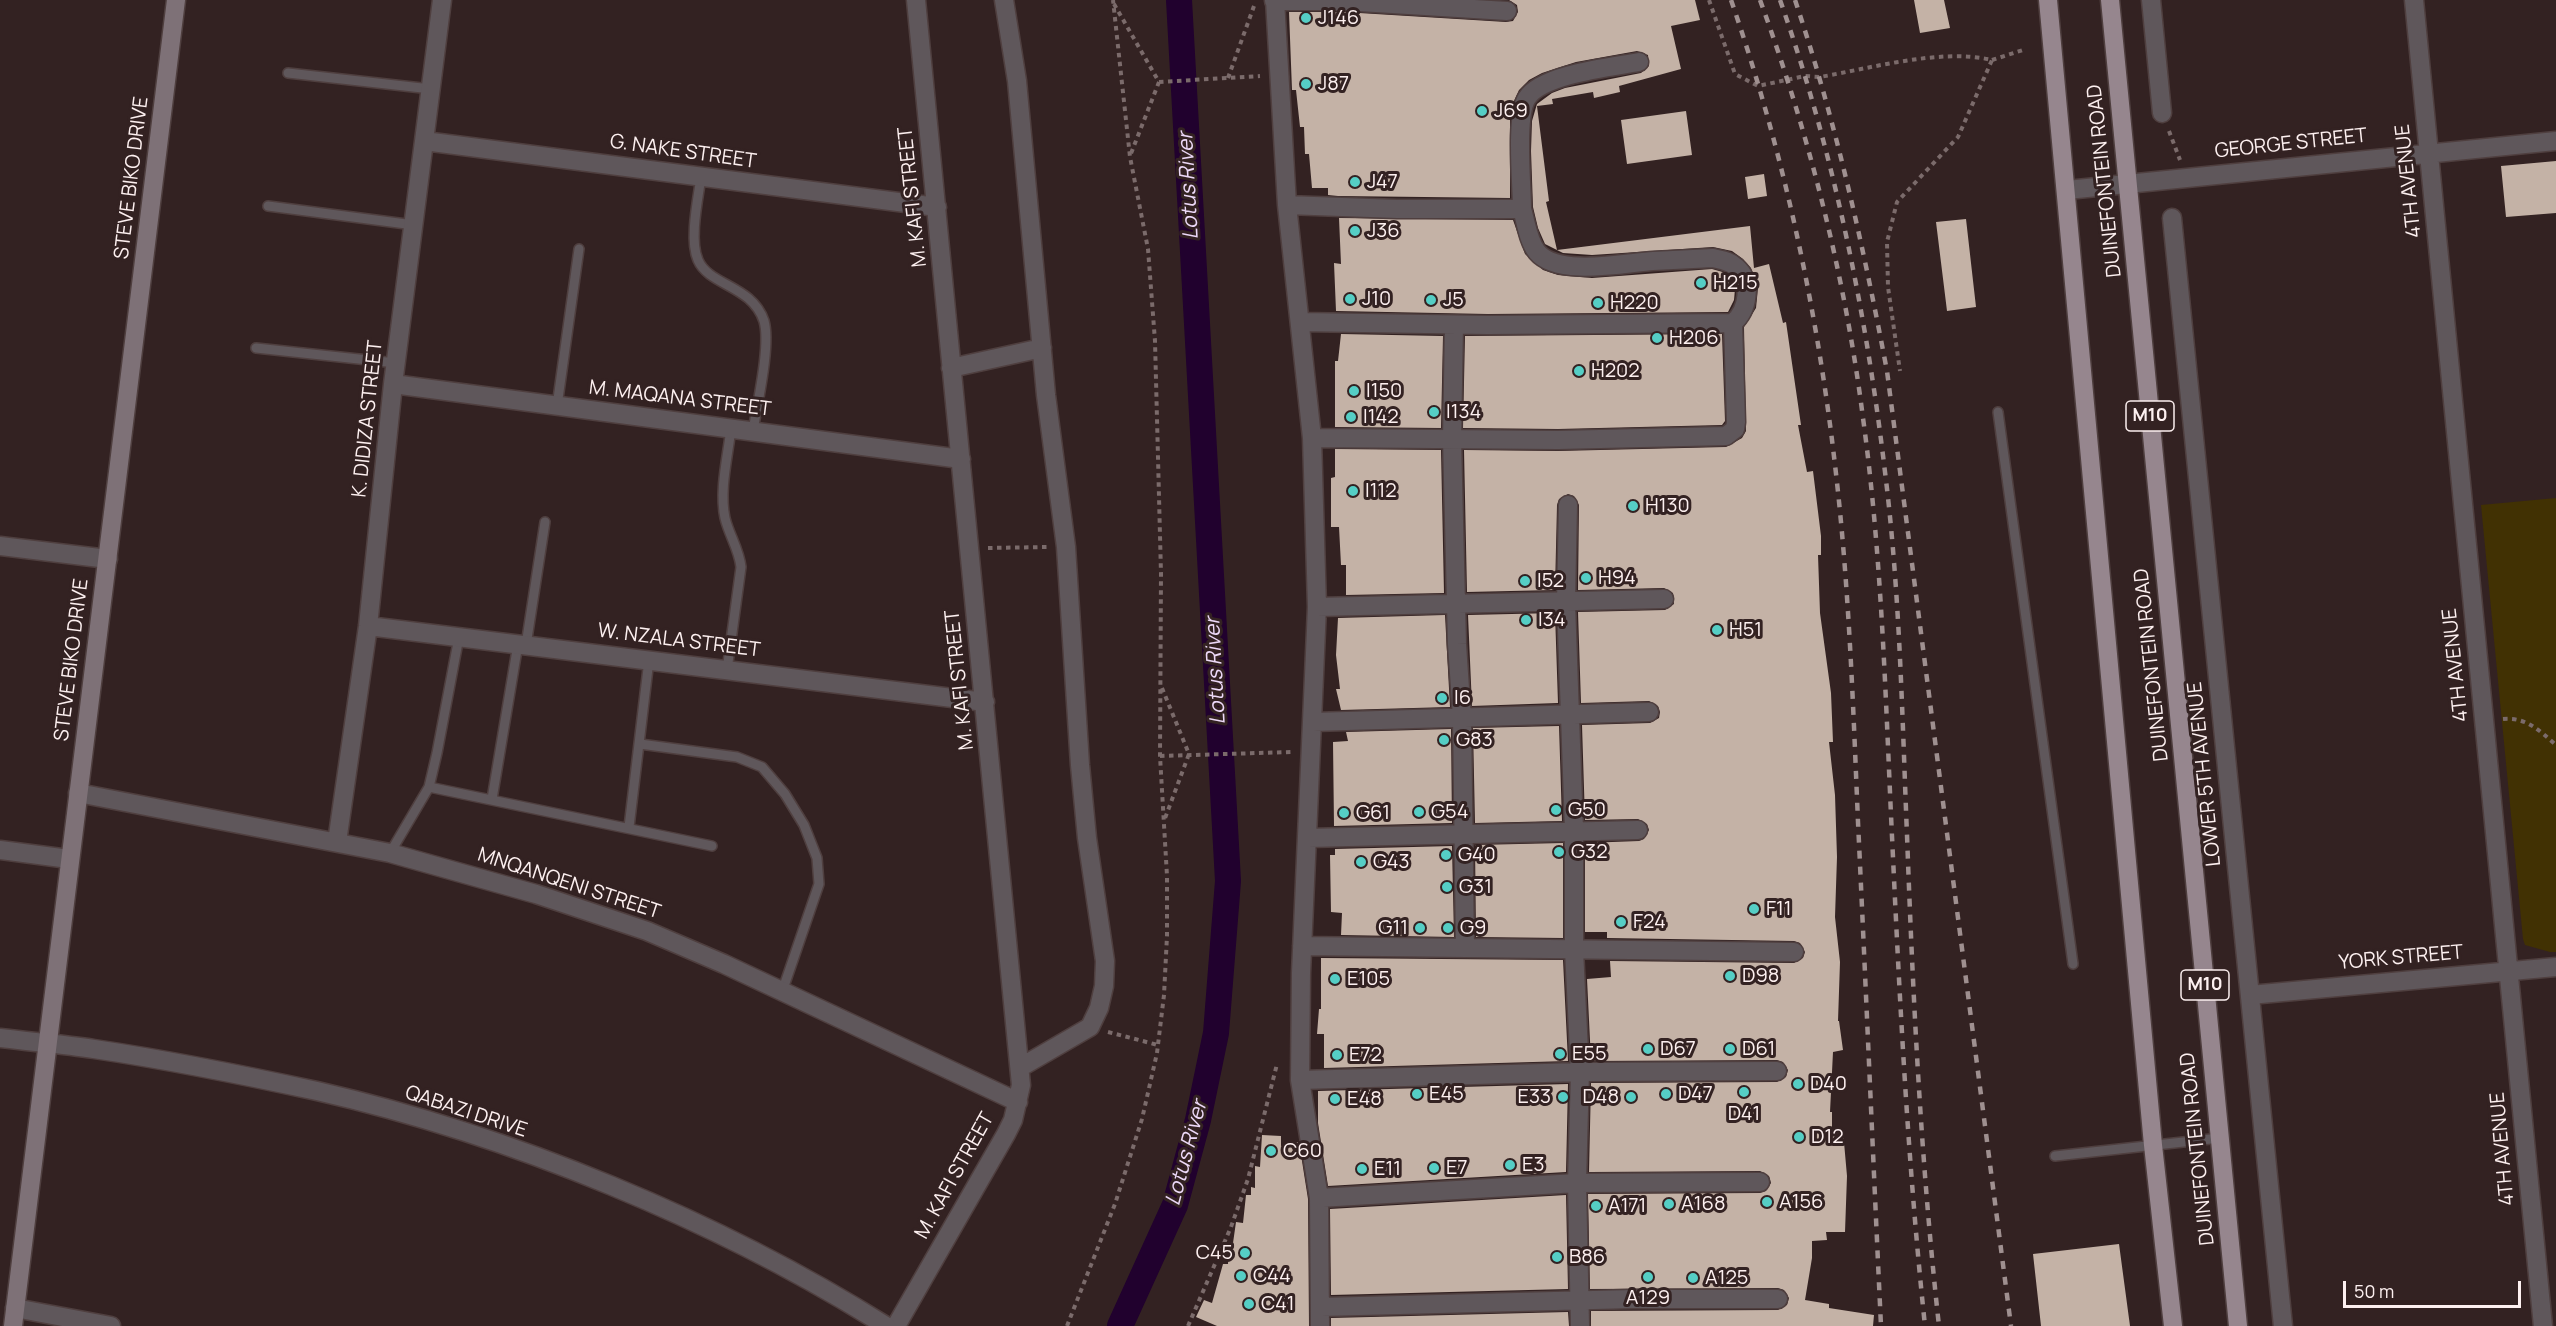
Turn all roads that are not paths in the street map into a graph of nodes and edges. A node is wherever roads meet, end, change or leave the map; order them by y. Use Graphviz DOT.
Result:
graph roads {
  1 [pos="177,0"];
  2 [pos="442,0"];
  3 [pos="916,0"];
  4 [pos="1004,0"];
  5 [pos="1268,0"];
  6 [pos="2048,0"];
  7 [pos="2110,0"];
  8 [pos="2151,0"];
  9 [pos="2414,0"];
  10 [pos="1507,11"];
  11 [pos="1639,62"];
  12 [pos="288,73"];
  13 [pos="431,89"];
  14 [pos="2162,113"];
  15 [pos="424,141"];
  16 [pos="2556,141"];
  17 [pos="2429,153"];
  18 [pos="701,177"];
  19 [pos="2128,183"];
  20 [pos="2067,190"];
  21 [pos="1287,205"];
  22 [pos="268,206"];
  23 [pos="937,207"];
  24 [pos="1522,209"];
  25 [pos="2172,218"];
  26 [pos="414,225"];
  27 [pos="579,249"];
  28 [pos="1300,322"];
  29 [pos="1733,323"];
  30 [pos="1454,325"];
  31 [pos="256,348"];
  32 [pos="1041,348"];
  33 [pos="396,363"];
  34 [pos="951,368"];
  35 [pos="393,384"];
  36 [pos="557,406"];
  37 [pos="1998,412"];
  38 [pos="731,428"];
  39 [pos="753,431"];
  40 [pos="1312,438"];
  41 [pos="1452,439"];
  42 [pos="961,459"];
  43 [pos="1568,505"];
  44 [pos="545,522"];
  45 [pos="0,546"];
  46 [pos="108,559"];
  47 [pos="1664,599"];
  48 [pos="1566,602"];
  49 [pos="1456,605"];
  50 [pos="1317,607"];
  51 [pos="368,626"];
  52 [pos="459,637"];
  53 [pos="522,645"];
  54 [pos="649,660"];
  55 [pos="727,670"];
  56 [pos="985,702"];
  57 [pos="1649,712"];
  58 [pos="1570,715"];
  59 [pos="1462,718"];
  60 [pos="1313,723"];
  61 [pos="640,744"];
  62 [pos="429,787"];
  63 [pos="78,793"];
  64 [pos="492,799"];
  65 [pos="629,827"];
  66 [pos="1574,830"];
  67 [pos="1638,830"];
  68 [pos="1463,834"];
  69 [pos="1308,838"];
  70 [pos="337,842"];
  71 [pos="712,846"];
  72 [pos="0,850"];
  73 [pos="390,854"];
  74 [pos="69,860"];
  75 [pos="1302,946"];
  76 [pos="1465,948"];
  77 [pos="1574,950"];
  78 [pos="1794,952"];
  79 [pos="2073,964"];
  80 [pos="2556,967"];
  81 [pos="2509,971"];
  82 [pos="782,992"];
  83 [pos="2250,995"];
  84 [pos="0,1038"];
  85 [pos="46,1044"];
  86 [pos="1021,1067"];
  87 [pos="1777,1071"];
  88 [pos="1580,1072"];
  89 [pos="1300,1080"];
  90 [pos="1018,1102"];
  91 [pos="2220,1138"];
  92 [pos="2153,1145"];
  93 [pos="2055,1156"];
  94 [pos="1760,1182"];
  95 [pos="1577,1183"];
  96 [pos="1319,1198"];
  97 [pos="1778,1299"];
  98 [pos="1580,1302"];
  99 [pos="1321,1306"];
  100 [pos="14,1317"];
  101 [pos="111,1326"];
  102 [pos="886,1326"];
  103 [pos="896,1326"];
  104 [pos="1320,1326"];
  105 [pos="1580,1326"];
  106 [pos="2173,1326"];
  107 [pos="2238,1326"];
  108 [pos="2283,1326"];
  109 [pos="2543,1326"];
  1 -- 46 [label="main road, STEVE BIKO DRIVE"];
  2 -- 13 [label="street, K. DIDIZA STREET"];
  3 -- 23 [label="street, M. KAFI STREET"];
  4 -- 32 [label="street"];
  5 -- 10 [label="street"];
  5 -- 21 [label="street"];
  6 -- 20 [label="main road, DUINEFONTEIN ROAD"];
  7 -- 19 [label="main road, DUINEFONTEIN ROAD / M10"];
  8 -- 14 [label="street"];
  9 -- 17 [label="street, 4TH AVENUE"];
  11 -- 24 [label="street"];
  12 -- 13 [label="lane"];
  13 -- 15 [label="street, K. DIDIZA STREET"];
  15 -- 18 [label="street, G. NAKE STREET"];
  15 -- 26 [label="street, K. DIDIZA STREET"];
  16 -- 17 [label="street, GEORGE STREET"];
  17 -- 19 [label="street, GEORGE STREET"];
  17 -- 81 [label="street, 4TH AVENUE"];
  18 -- 23 [label="street, G. NAKE STREET"];
  18 -- 39 [label="lane"];
  19 -- 20 [label="street, GEORGE STREET"];
  19 -- 91 [label="main road, DUINEFONTEIN ROAD / M10"];
  20 -- 92 [label="main road, DUINEFONTEIN ROAD"];
  21 -- 24 [label="street"];
  21 -- 28 [label="street"];
  22 -- 26 [label="lane"];
  23 -- 34 [label="street, M. KAFI STREET"];
  24 -- 29 [label="street"];
  25 -- 83 [label="street, LOWER 5TH AVENUE"];
  26 -- 33 [label="street, K. DIDIZA STREET"];
  27 -- 36 [label="lane"];
  28 -- 30 [label="street"];
  28 -- 40 [label="street"];
  29 -- 30 [label="street"];
  29 -- 41 [label="street"];
  30 -- 41 [label="street"];
  31 -- 33 [label="lane"];
  32 -- 34 [label="street"];
  32 -- 86 [label="street"];
  33 -- 35 [label="street, K. DIDIZA STREET"];
  34 -- 42 [label="street, M. KAFI STREET"];
  35 -- 36 [label="street, M. MAQANA STREET"];
  35 -- 51 [label="street, K. DIDIZA STREET"];
  36 -- 38 [label="street, M. MAQANA STREET"];
  37 -- 79 [label="lane"];
  38 -- 39 [label="street, M. MAQANA STREET"];
  38 -- 55 [label="lane"];
  39 -- 42 [label="street, M. MAQANA STREET"];
  40 -- 41 [label="street"];
  40 -- 50 [label="street"];
  41 -- 49 [label="street"];
  42 -- 56 [label="street, M. KAFI STREET"];
  43 -- 48 [label="street"];
  44 -- 53 [label="lane"];
  45 -- 46 [label="street"];
  46 -- 63 [label="main road, STEVE BIKO DRIVE"];
  47 -- 48 [label="street"];
  48 -- 49 [label="street"];
  48 -- 58 [label="street"];
  49 -- 50 [label="street"];
  49 -- 59 [label="street"];
  50 -- 60 [label="street"];
  51 -- 52 [label="street, W. NZALA STREET"];
  51 -- 70 [label="street, K. DIDIZA STREET"];
  52 -- 53 [label="street, W. NZALA STREET"];
  52 -- 62 [label="lane"];
  53 -- 54 [label="street, W. NZALA STREET"];
  53 -- 64 [label="lane"];
  54 -- 55 [label="street, W. NZALA STREET"];
  54 -- 61 [label="lane"];
  55 -- 56 [label="street, W. NZALA STREET"];
  56 -- 86 [label="street, M. KAFI STREET"];
  57 -- 58 [label="street"];
  58 -- 59 [label="street"];
  58 -- 66 [label="street"];
  59 -- 60 [label="street"];
  59 -- 68 [label="street"];
  60 -- 69 [label="street"];
  61 -- 65 [label="lane"];
  61 -- 82 [label="lane"];
  62 -- 64 [label="lane"];
  62 -- 73 [label="lane"];
  63 -- 70 [label="street, MNQANQENI STREET"];
  63 -- 74 [label="main road, STEVE BIKO DRIVE"];
  64 -- 65 [label="lane"];
  65 -- 71 [label="lane"];
  66 -- 67 [label="street"];
  66 -- 68 [label="street"];
  66 -- 77 [label="street"];
  68 -- 69 [label="street"];
  68 -- 76 [label="street"];
  69 -- 75 [label="street"];
  70 -- 73 [label="street, MNQANQENI STREET"];
  72 -- 74 [label="street"];
  73 -- 82 [label="street, MNQANQENI STREET"];
  74 -- 85 [label="main road, STEVE BIKO DRIVE"];
  75 -- 76 [label="street"];
  75 -- 89 [label="street"];
  76 -- 77 [label="street"];
  77 -- 78 [label="street"];
  77 -- 88 [label="street"];
  80 -- 81 [label="street, YORK STREET"];
  81 -- 83 [label="street, YORK STREET"];
  81 -- 109 [label="street, 4TH AVENUE"];
  82 -- 90 [label="street, MNQANQENI STREET"];
  83 -- 108 [label="street, LOWER 5TH AVENUE"];
  84 -- 85 [label="street, QABAZI DRIVE"];
  85 -- 100 [label="main road, STEVE BIKO DRIVE"];
  85 -- 102 [label="street, QABAZI DRIVE"];
  86 -- 90 [label="street, M. KAFI STREET"];
  87 -- 88 [label="street"];
  88 -- 89 [label="street"];
  88 -- 95 [label="street"];
  89 -- 96 [label="street"];
  90 -- 103 [label="street, M. KAFI STREET"];
  91 -- 92 [label="lane"];
  91 -- 107 [label="main road, DUINEFONTEIN ROAD / M10"];
  92 -- 93 [label="lane"];
  92 -- 106 [label="main road, DUINEFONTEIN ROAD"];
  94 -- 95 [label="street"];
  95 -- 96 [label="street"];
  95 -- 98 [label="street"];
  96 -- 99 [label="street"];
  97 -- 98 [label="street"];
  98 -- 99 [label="street"];
  98 -- 105 [label="street"];
  99 -- 104 [label="street"];
  100 -- 101 [label="street"];
}
